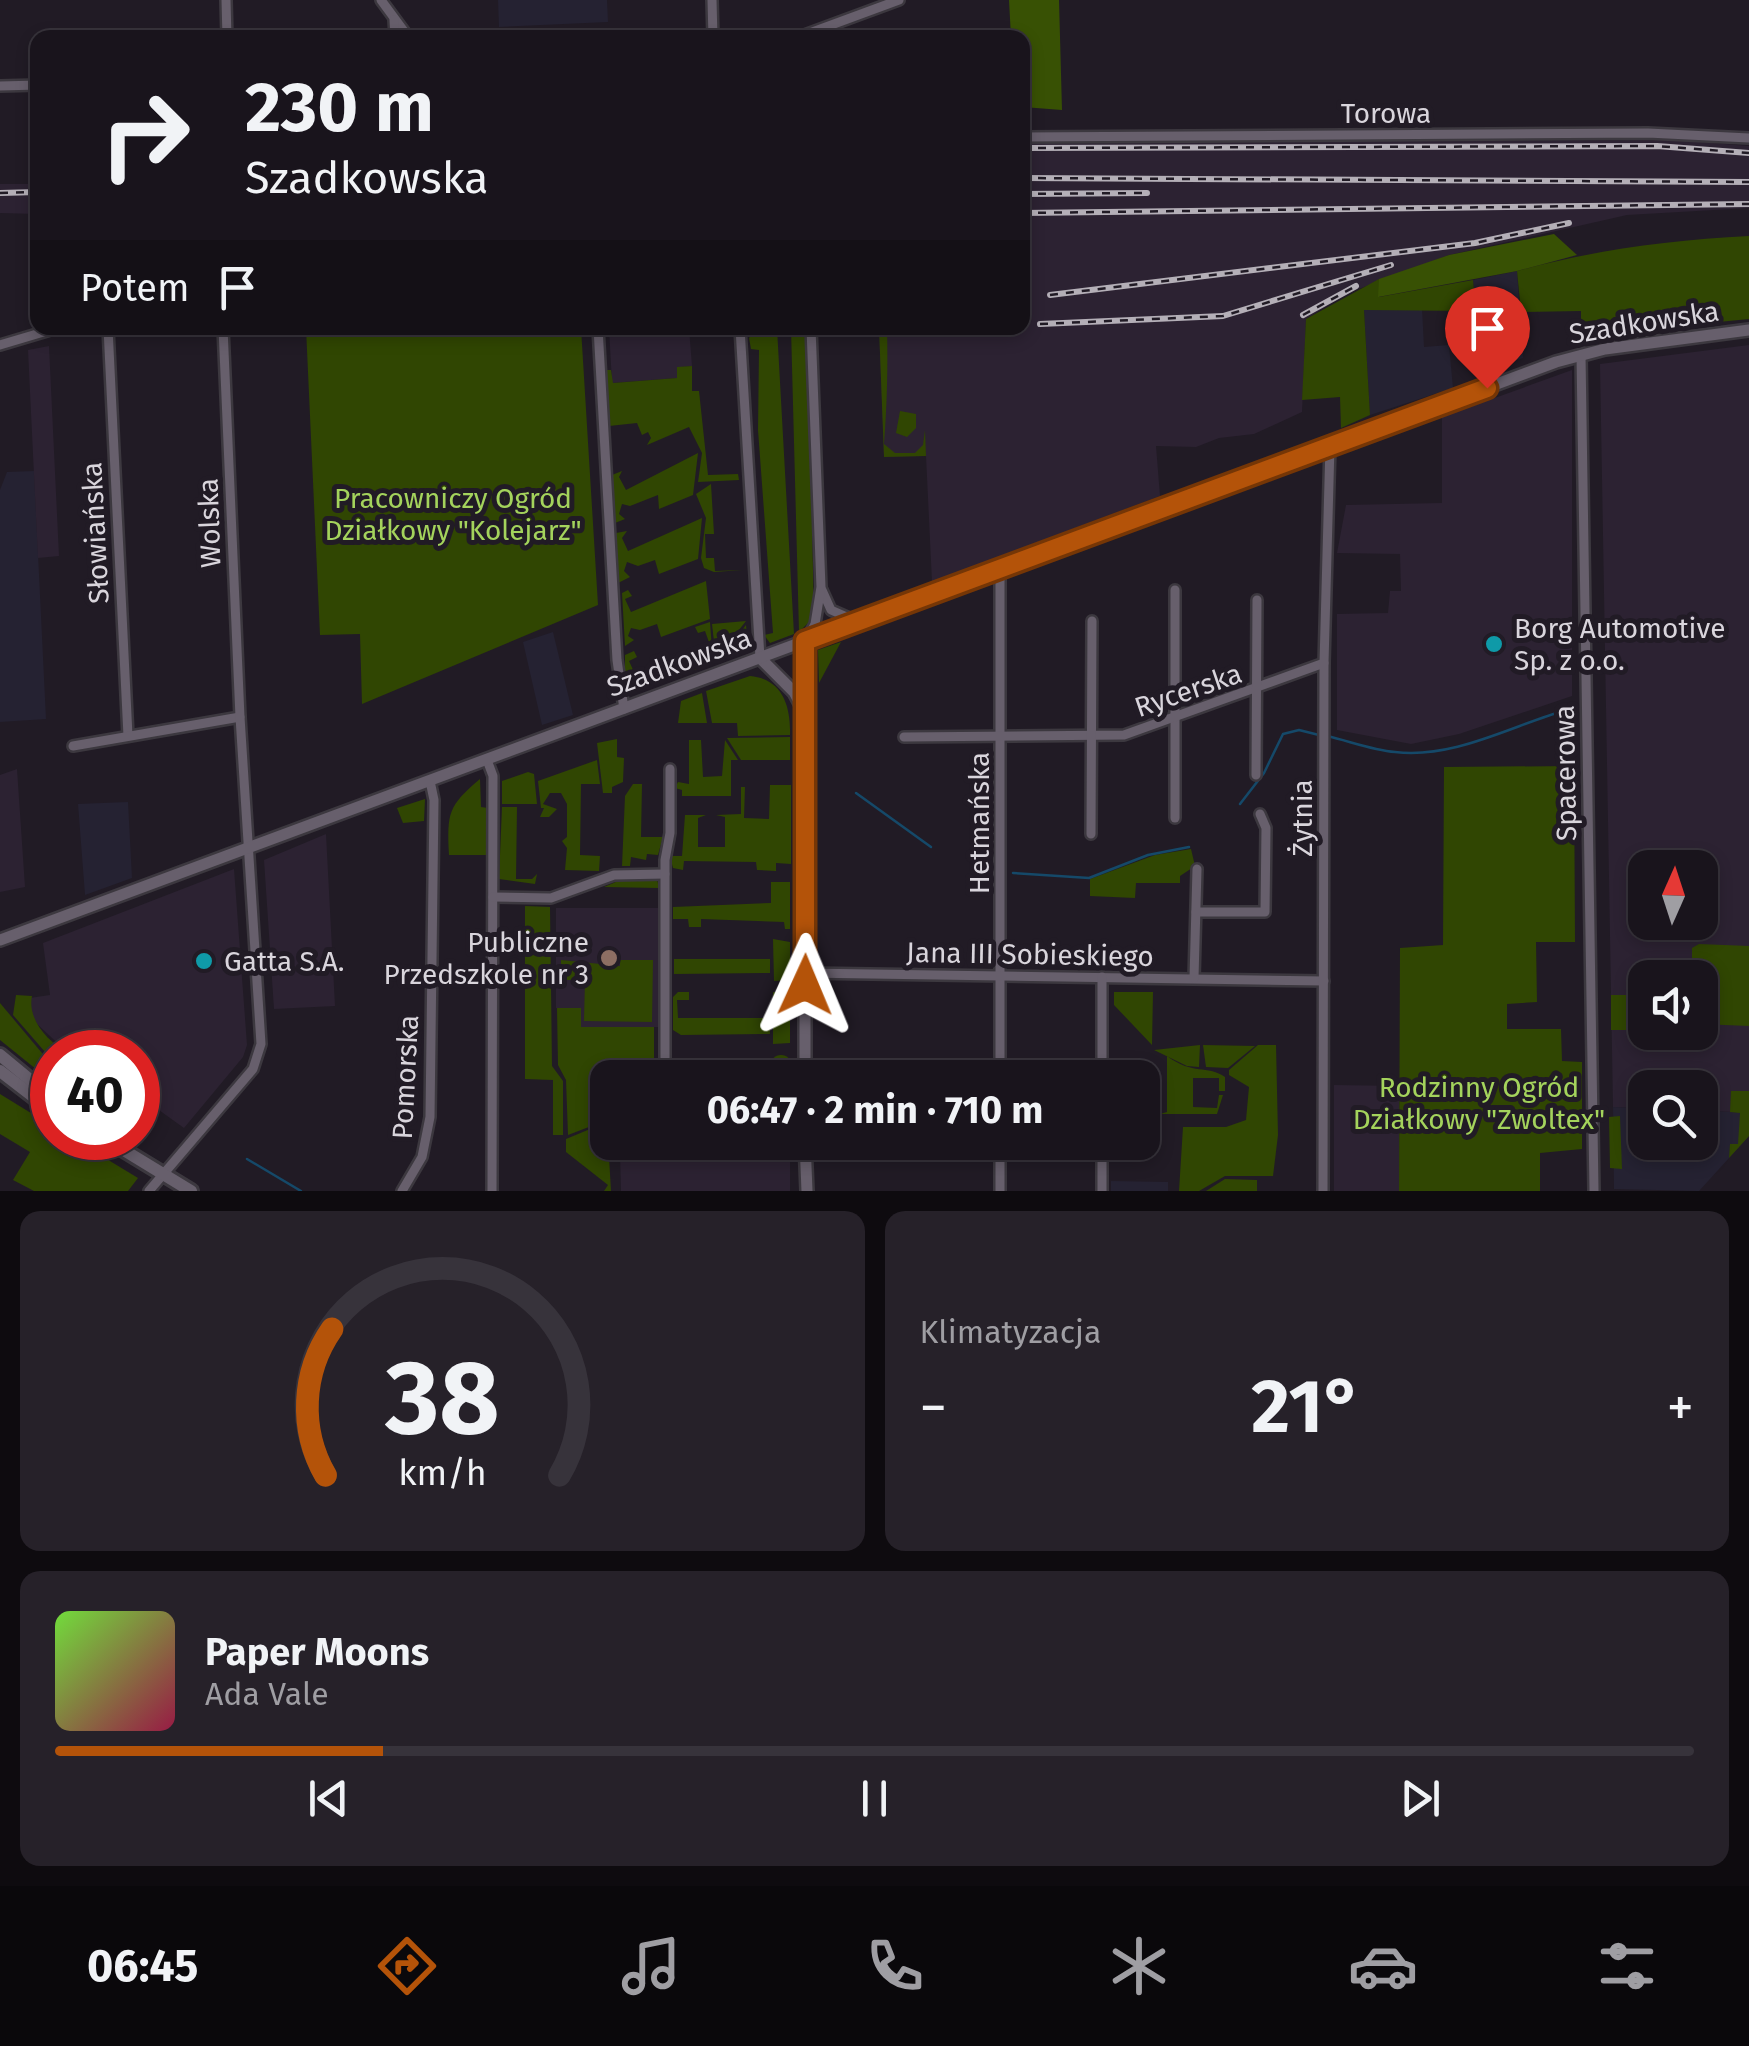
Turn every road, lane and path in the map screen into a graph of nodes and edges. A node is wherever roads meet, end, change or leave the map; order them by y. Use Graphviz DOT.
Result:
graph roads {
  1 [pos="226,0"];
  2 [pos="380,0"];
  3 [pos="712,0"];
  4 [pos="899,0"];
  5 [pos="394,20"];
  6 [pos="228,30"];
  7 [pos="395,30"];
  8 [pos="403,30"];
  9 [pos="714,30"];
  10 [pos="818,30"];
  11 [pos="30,85"];
  12 [pos="0,86"];
  13 [pos="1030,137"];
  14 [pos="1749,138"];
  15 [pos="1749,330"];
  16 [pos="34,335"];
  17 [pos="108,335"];
  18 [pos="223,335"];
  19 [pos="598,335"];
  20 [pos="740,335"];
  21 [pos="812,335"];
  22 [pos="0,345"];
  23 [pos="1581,354"];
  24 [pos="1330,446"];
  25 [pos="1000,570"];
  26 [pos="821,587"];
  27 [pos="1175,590"];
  28 [pos="1256,600"];
  29 [pos="1092,621"];
  30 [pos="858,622"];
  31 [pos="805,641"];
  32 [pos="760,658"];
  33 [pos="1324,663"];
  34 [pos="1256,691"];
  35 [pos="624,709"];
  36 [pos="805,714"];
  37 [pos="240,716"];
  38 [pos="1174,720"];
  39 [pos="128,736"];
  40 [pos="1092,736"];
  41 [pos="904,737"];
  42 [pos="1002,738"];
  43 [pos="72,746"];
  44 [pos="487,760"];
  45 [pos="670,770"];
  46 [pos="1256,775"];
  47 [pos="430,781"];
  48 [pos="1260,814"];
  49 [pos="1175,818"];
  50 [pos="1091,834"];
  51 [pos="248,850"];
  52 [pos="1197,870"];
  53 [pos="665,874"];
  54 [pos="493,897"];
  55 [pos="1196,912"];
  56 [pos="0,944"];
  57 [pos="805,973"];
  58 [pos="1001,976"];
  59 [pos="1102,977"];
  60 [pos="1194,978"];
  61 [pos="1324,981"];
  62 [pos="0,1055"];
  63 [pos="665,1060"];
  64 [pos="805,1060"];
  65 [pos="1000,1060"];
  66 [pos="1102,1060"];
  67 [pos="0,1071"];
  68 [pos="30,1080"];
  69 [pos="30,1094"];
  70 [pos="141,1160"];
  71 [pos="806,1160"];
  72 [pos="1000,1160"];
  73 [pos="1102,1160"];
  74 [pos="164,1174"];
  75 [pos="149,1191"];
  76 [pos="190,1191"];
  77 [pos="402,1191"];
  78 [pos="492,1191"];
  79 [pos="807,1191"];
  80 [pos="1000,1191"];
  81 [pos="1102,1191"];
  82 [pos="1323,1191"];
  83 [pos="1594,1191"];
  1 -- 6 [label="street"];
  2 -- 5 [label="street"];
  3 -- 9 [label="street"];
  4 -- 10 [label="street"];
  5 -- 7 [label="street"];
  5 -- 8 [label="street"];
  11 -- 12 [label="street"];
  13 -- 14 [label="street, Torowa"];
  15 -- 23 [label="street, Szadkowska"];
  16 -- 22 [label="street"];
  17 -- 39 [label="street, Słowiańska"];
  18 -- 37 [label="street, Wolska"];
  19 -- 35 [label="street"];
  20 -- 32 [label="street"];
  21 -- 26 [label="street"];
  23 -- 24 [label="street, Szadkowska"];
  23 -- 83 [label="street, Spacerowa"];
  24 -- 25 [label="street, Szadkowska"];
  24 -- 33 [label="street, Żytnia"];
  25 -- 30 [label="street, Szadkowska"];
  25 -- 42 [label="street, Hetmańska"];
  26 -- 30 [label="street"];
  26 -- 31 [label="street"];
  27 -- 38 [label="street"];
  28 -- 34 [label="street"];
  29 -- 40 [label="street"];
  30 -- 31 [label="street, Szadkowska"];
  31 -- 32 [label="street, Szadkowska"];
  31 -- 36 [label="street"];
  32 -- 35 [label="street, Szadkowska"];
  32 -- 36 [label="street"];
  33 -- 34 [label="street, Rycerska"];
  33 -- 61 [label="street, Żytnia"];
  34 -- 38 [label="street, Rycerska"];
  34 -- 46 [label="street"];
  35 -- 44 [label="street, Szadkowska"];
  36 -- 57 [label="street"];
  37 -- 39 [label="street"];
  37 -- 51 [label="street, Wolska"];
  38 -- 40 [label="street, Rycerska"];
  38 -- 49 [label="street"];
  39 -- 43 [label="street"];
  40 -- 42 [label="street, Rycerska"];
  40 -- 50 [label="street"];
  41 -- 42 [label="street, Rycerska"];
  42 -- 58 [label="street, Hetmańska"];
  44 -- 47 [label="street, Szadkowska"];
  44 -- 54 [label="street"];
  45 -- 53 [label="street"];
  47 -- 51 [label="street, Szadkowska"];
  47 -- 77 [label="street, Pomorska"];
  48 -- 55 [label="street"];
  51 -- 56 [label="street, Szadkowska"];
  51 -- 74 [label="street, Wolska"];
  52 -- 55 [label="street, Jana III Sobieskiego"];
  53 -- 54 [label="street"];
  53 -- 63 [label="street"];
  54 -- 78 [label="street"];
  55 -- 60 [label="street, Jana III Sobieskiego"];
  57 -- 58 [label="street, Jana III Sobieskiego"];
  57 -- 64 [label="street"];
  58 -- 59 [label="street, Jana III Sobieskiego"];
  58 -- 65 [label="street, Hetmańska"];
  59 -- 60 [label="street, Jana III Sobieskiego"];
  59 -- 66 [label="street"];
  60 -- 61 [label="street, Jana III Sobieskiego"];
  61 -- 82 [label="street, Żytnia"];
  62 -- 68 [label="main road"];
  67 -- 69 [label="main road"];
  70 -- 74 [label="main road"];
  71 -- 79 [label="street"];
  72 -- 80 [label="street"];
  73 -- 81 [label="street"];
  74 -- 75 [label="street, Wolska"];
  74 -- 76 [label="main road"];
}
